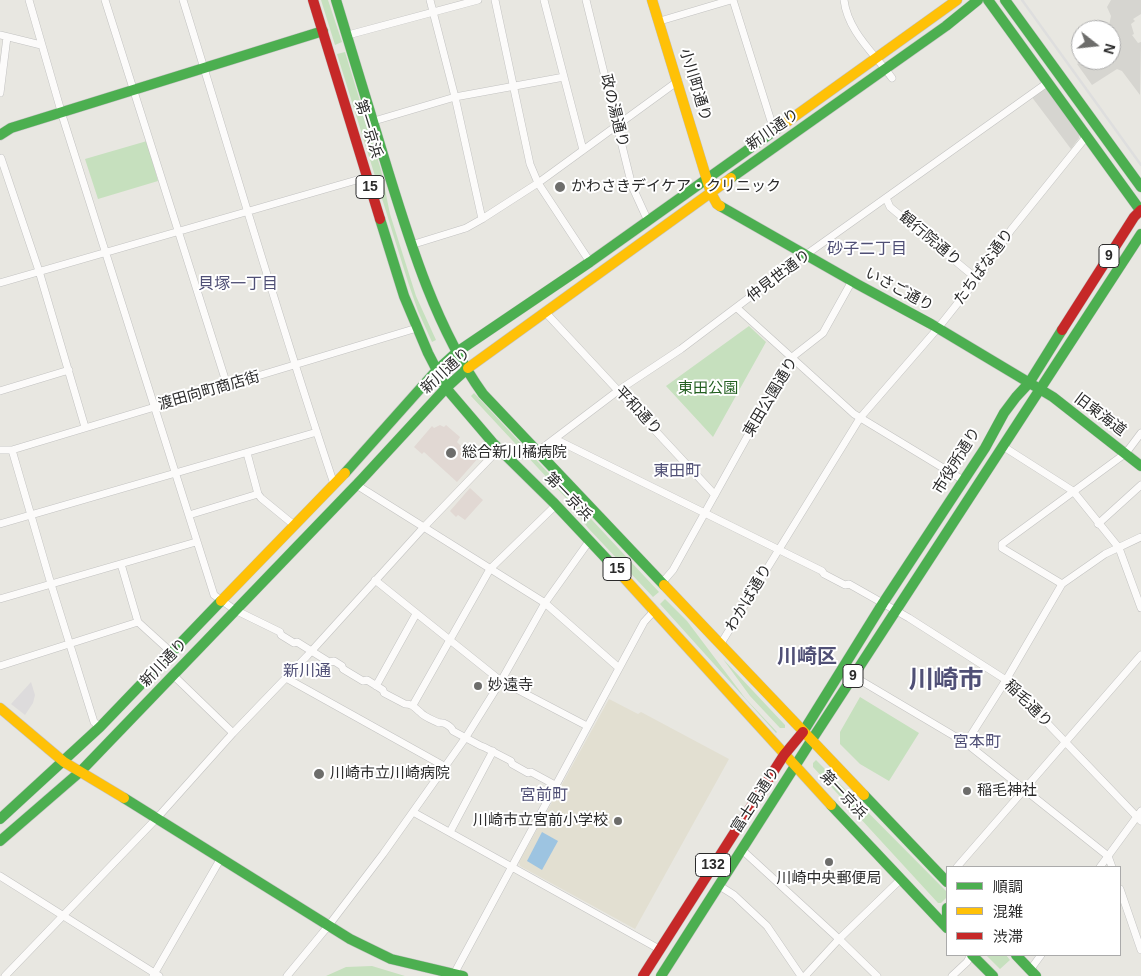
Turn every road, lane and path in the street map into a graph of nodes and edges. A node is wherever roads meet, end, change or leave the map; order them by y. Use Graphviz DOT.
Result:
graph roads {
  1 [pos="29,0"];
  2 [pos="105,0"];
  3 [pos="183,0"];
  4 [pos="313,0"];
  5 [pos="336,0"];
  6 [pos="430,0"];
  7 [pos="478,0"];
  8 [pos="495,0"];
  9 [pos="544,0"];
  10 [pos="586,0"];
  11 [pos="652,0"];
  12 [pos="732,0"];
  13 [pos="844,0"];
  14 [pos="957,0"];
  15 [pos="978,0"];
  16 [pos="988,0"];
  17 [pos="1006,0"];
  18 [pos="434,12"];
  19 [pos="660,21"];
  20 [pos="323,31"];
  21 [pos="348,35"];
  22 [pos="3,36"];
  23 [pos="42,45"];
  24 [pos="876,57"];
  25 [pos="204,68"];
  26 [pos="885,69"];
  27 [pos="564,77"];
  28 [pos="892,78"];
  29 [pos="678,81"];
  30 [pos="1047,83"];
  31 [pos="514,88"];
  32 [pos="133,90"];
  33 [pos="0,94"];
  34 [pos="455,97"];
  35 [pos="62,111"];
  36 [pos="374,121"];
  37 [pos="617,124"];
  38 [pos="778,129"];
  39 [pos="0,135"];
  40 [pos="1086,137"];
  41 [pos="583,150"];
  42 [pos="1,156"];
  43 [pos="0,167"];
  44 [pos="367,177"];
  45 [pos="706,178"];
  46 [pos="538,182"];
  47 [pos="1141,187"];
  48 [pos="711,193"];
  49 [pos="886,198"];
  50 [pos="717,204"];
  51 [pos="249,210"];
  52 [pos="1140,210"];
  53 [pos="482,219"];
  54 [pos="648,221"];
  55 [pos="178,231"];
  56 [pos="1141,234"];
  57 [pos="411,245"];
  58 [pos="106,252"];
  59 [pos="807,254"];
  60 [pos="590,262"];
  61 [pos="39,271"];
  62 [pos="977,279"];
  63 [pos="852,281"];
  64 [pos="0,283"];
  65 [pos="737,308"];
  66 [pos="546,313"];
  67 [pos="417,328"];
  68 [pos="938,328"];
  69 [pos="457,352"];
  70 [pos="791,358"];
  71 [pos="295,366"];
  72 [pos="69,370"];
  73 [pos="466,370"];
  74 [pos="436,371"];
  75 [pos="1029,383"];
  76 [pos="227,385"];
  77 [pos="446,388"];
  78 [pos="1040,389"];
  79 [pos="619,390"];
  80 [pos="0,391"];
  81 [pos="155,407"];
  82 [pos="860,418"];
  83 [pos="85,427"];
  84 [pos="317,432"];
  85 [pos="1141,433"];
  86 [pos="555,439"];
  87 [pos="1004,447"];
  88 [pos="499,449"];
  89 [pos="0,450"];
  90 [pos="12,450"];
  91 [pos="537,452"];
  92 [pos="247,453"];
  93 [pos="1126,453"];
  94 [pos="1141,466"];
  95 [pos="176,473"];
  96 [pos="963,480"];
  97 [pos="334,484"];
  98 [pos="356,484"];
  99 [pos="1141,486"];
  100 [pos="1073,491"];
  101 [pos="258,494"];
  102 [pos="715,496"];
  103 [pos="556,505"];
  104 [pos="944,510"];
  105 [pos="705,514"];
  106 [pos="30,515"];
  107 [pos="189,515"];
  108 [pos="956,518"];
  109 [pos="0,524"];
  110 [pos="1098,524"];
  111 [pos="294,525"];
  112 [pos="423,528"];
  113 [pos="1141,536"];
  114 [pos="590,540"];
  115 [pos="196,542"];
  116 [pos="1119,548"];
  117 [pos="778,550"];
  118 [pos="121,564"];
  119 [pos="490,569"];
  120 [pos="375,580"];
  121 [pos="51,584"];
  122 [pos="661,584"];
  123 [pos="1062,584"];
  124 [pos="0,599"];
  125 [pos="220,601"];
  126 [pos="545,603"];
  127 [pos="882,603"];
  128 [pos="1141,608"];
  129 [pos="235,610"];
  130 [pos="655,610"];
  131 [pos="896,611"];
  132 [pos="416,614"];
  133 [pos="138,622"];
  134 [pos="450,641"];
  135 [pos="69,643"];
  136 [pos="720,646"];
  137 [pos="171,652"];
  138 [pos="311,652"];
  139 [pos="1141,655"];
  140 [pos="160,662"];
  141 [pos="0,666"];
  142 [pos="620,668"];
  143 [pos="173,675"];
  144 [pos="853,676"];
  145 [pos="286,678"];
  146 [pos="1006,680"];
  147 [pos="501,682"];
  148 [pos="376,686"];
  149 [pos="413,706"];
  150 [pos="0,708"];
  151 [pos="587,726"];
  152 [pos="100,728"];
  153 [pos="802,732"];
  154 [pos="233,733"];
  155 [pos="466,737"];
  156 [pos="113,738"];
  157 [pos="811,741"];
  158 [pos="1066,742"];
  159 [pos="966,743"];
  160 [pos="493,751"];
  161 [pos="784,755"];
  162 [pos="64,762"];
  163 [pos="444,766"];
  164 [pos="795,766"];
  165 [pos="82,771"];
  166 [pos="555,785"];
  167 [pos="1024,789"];
  168 [pos="32,790"];
  169 [pos="44,803"];
  170 [pos="413,812"];
  171 [pos="1140,816"];
  172 [pos="0,818"];
  173 [pos="156,818"];
  174 [pos="450,832"];
  175 [pos="0,841"];
  176 [pos="741,849"];
  177 [pos="1108,856"];
  178 [pos="221,858"];
  179 [pos="512,866"];
  180 [pos="958,866"];
  181 [pos="1101,866"];
  182 [pos="1112,866"];
  183 [pos="0,876"];
  184 [pos="901,879"];
  185 [pos="946,879"];
  186 [pos="718,885"];
  187 [pos="1121,892"];
  188 [pos="62,915"];
  189 [pos="329,925"];
  190 [pos="946,927"];
  191 [pos="839,939"];
  192 [pos="659,949"];
  193 [pos="1141,950"];
  194 [pos="971,956"];
  195 [pos="973,956"];
  196 [pos="1017,956"];
  197 [pos="1040,956"];
  198 [pos="1030,974"];
  199 [pos="156,975"];
  200 [pos="458,975"];
  201 [pos="5,976"];
  202 [pos="287,976"];
  203 [pos="643,976"];
  204 [pos="661,976"];
  205 [pos="800,976"];
  206 [pos="806,976"];
  207 [pos="877,976"];
  208 [pos="952,976"];
  209 [pos="994,976"];
  1 -- 23 [label="street"];
  2 -- 32 [label="street"];
  3 -- 25 [label="street"];
  4 -- 20 [label="main road, 第一京浜 / 15"];
  5 -- 21 [label="main road, 第一京浜 / 15"];
  6 -- 18 [label="street"];
  7 -- 18 [label="street"];
  8 -- 31 [label="street"];
  9 -- 27 [label="street"];
  10 -- 37 [label="street, 政の湯通り"];
  11 -- 19 [label="main road, 小川町通り"];
  12 -- 19 [label="street"];
  12 -- 38 [label="street"];
  13 -- 24 [label="street"];
  14 -- 24 [label="main road, 新川通り"];
  15 -- 26 [label="main road, 新川通り"];
  16 -- 30 [label="main road"];
  17 -- 47 [label="main road"];
  18 -- 21 [label="street"];
  18 -- 34 [label="street"];
  19 -- 29 [label="main road, 小川町通り"];
  20 -- 25 [label="main road"];
  20 -- 44 [label="main road, 第一京浜 / 15"];
  21 -- 36 [label="main road, 第一京浜 / 15"];
  22 -- 23 [label="street"];
  22 -- 33 [label="street"];
  23 -- 35 [label="street"];
  24 -- 26 [label="street"];
  24 -- 38 [label="main road, 新川通り"];
  25 -- 32 [label="main road"];
  25 -- 51 [label="street"];
  26 -- 28 [label="street"];
  26 -- 48 [label="main road, 新川通り"];
  27 -- 31 [label="street"];
  27 -- 41 [label="street"];
  29 -- 37 [label="street"];
  29 -- 45 [label="main road, 小川町通り"];
  30 -- 40 [label="main road"];
  30 -- 49 [label="street, 仲見世通り"];
  31 -- 34 [label="street"];
  31 -- 46 [label="street"];
  32 -- 35 [label="main road"];
  32 -- 55 [label="street"];
  34 -- 36 [label="street"];
  34 -- 53 [label="street"];
  35 -- 39 [label="main road"];
  35 -- 58 [label="street"];
  36 -- 57 [label="main road, 第一京浜 / 15"];
  37 -- 41 [label="street"];
  37 -- 54 [label="street, 政の湯通り"];
  38 -- 45 [label="main road, 新川通り"];
  40 -- 52 [label="main road"];
  40 -- 62 [label="street, たちばな通り"];
  41 -- 46 [label="street"];
  42 -- 43 [label="street"];
  42 -- 61 [label="street"];
  44 -- 51 [label="street"];
  44 -- 67 [label="main road, 第一京浜 / 15"];
  45 -- 48 [label="main road, 小川町通り"];
  45 -- 54 [label="main road, 新川通り"];
  46 -- 53 [label="street"];
  46 -- 60 [label="street"];
  48 -- 50 [label="main road, 小川町通り"];
  48 -- 66 [label="main road, 新川通り"];
  49 -- 59 [label="street, 仲見世通り"];
  49 -- 62 [label="street, 観行院通り"];
  50 -- 59 [label="main road, いさご通り"];
  51 -- 55 [label="street"];
  51 -- 71 [label="street"];
  52 -- 75 [label="main road, 市役所通り / 9"];
  53 -- 57 [label="street"];
  54 -- 60 [label="main road, 新川通り"];
  55 -- 58 [label="street"];
  55 -- 76 [label="street"];
  56 -- 78 [label="main road, 市役所通り / 9"];
  57 -- 69 [label="main road, 第一京浜 / 15"];
  58 -- 61 [label="street"];
  58 -- 81 [label="street"];
  59 -- 63 [label="main road, いさご通り"];
  59 -- 65 [label="street, 仲見世通り"];
  60 -- 69 [label="main road, 新川通り"];
  61 -- 64 [label="street"];
  61 -- 72 [label="street"];
  62 -- 68 [label="street, たちばな通り"];
  63 -- 68 [label="main road, いさご通り"];
  63 -- 70 [label="street, 東田公園通り"];
  65 -- 70 [label="street"];
  65 -- 79 [label="street, 仲見世通り"];
  66 -- 73 [label="main road, 新川通り"];
  66 -- 79 [label="street, 平和通り"];
  67 -- 71 [label="street, 渡田向町商店街"];
  67 -- 74 [label="main road, 第一京浜 / 15"];
  68 -- 75 [label="main road, いさご通り"];
  68 -- 82 [label="street, たちばな通り"];
  69 -- 73 [label="main road, 第一京浜 / 15"];
  69 -- 74 [label="main road, 新川通り"];
  70 -- 82 [label="street"];
  70 -- 102 [label="street, 東田公園通り"];
  71 -- 76 [label="street, 渡田向町商店街"];
  71 -- 84 [label="street"];
  72 -- 80 [label="street"];
  72 -- 83 [label="street"];
  73 -- 77 [label="main road, 新川通り"];
  73 -- 91 [label="main road, 第一京浜 / 15"];
  74 -- 77 [label="main road, 第一京浜 / 15"];
  74 -- 97 [label="main road, 新川通り"];
  75 -- 78 [label="main road, いさご通り"];
  75 -- 96 [label="main road, 市役所通り / 9"];
  76 -- 81 [label="street, 渡田向町商店街"];
  77 -- 88 [label="main road, 第一京浜 / 15"];
  77 -- 98 [label="main road, 新川通り"];
  78 -- 87 [label="main road, 市役所通り / 9"];
  78 -- 93 [label="main road, 旧東海道"];
  79 -- 86 [label="street, 仲見世通り"];
  79 -- 102 [label="street, 平和通り"];
  81 -- 83 [label="street, 渡田向町商店街"];
  81 -- 95 [label="street"];
  82 -- 96 [label="street"];
  82 -- 117 [label="street, たちばな通り"];
  83 -- 90 [label="street, 渡田向町商店街"];
  84 -- 92 [label="street"];
  84 -- 97 [label="street"];
  85 -- 93 [label="street"];
  86 -- 91 [label="street, 仲見世通り"];
  86 -- 105 [label="street"];
  87 -- 100 [label="street"];
  87 -- 108 [label="main road, 市役所通り / 9"];
  88 -- 103 [label="main road, 第一京浜 / 15"];
  88 -- 112 [label="street"];
  89 -- 90 [label="street, 渡田向町商店街"];
  90 -- 106 [label="street"];
  91 -- 122 [label="main road, 第一京浜 / 15"];
  92 -- 95 [label="street"];
  92 -- 101 [label="street"];
  93 -- 94 [label="main road, 旧東海道"];
  93 -- 100 [label="street"];
  95 -- 106 [label="street"];
  95 -- 107 [label="street"];
  96 -- 104 [label="main road, 市役所通り / 9"];
  97 -- 98 [label="main road"];
  97 -- 111 [label="main road, 新川通り"];
  98 -- 112 [label="street"];
  98 -- 129 [label="main road, 新川通り"];
  99 -- 110 [label="street"];
  100 -- 110 [label="street"];
  100 -- 123 [label="street"];
  101 -- 107 [label="street"];
  101 -- 111 [label="street"];
  102 -- 105 [label="street"];
  103 -- 114 [label="main road, 第一京浜 / 15"];
  103 -- 119 [label="street"];
  104 -- 108 [label="street"];
  104 -- 127 [label="main road, 市役所通り / 9"];
  105 -- 117 [label="street"];
  105 -- 122 [label="street"];
  106 -- 109 [label="street"];
  106 -- 121 [label="street"];
  107 -- 115 [label="street"];
  108 -- 131 [label="main road, 市役所通り / 9"];
  110 -- 116 [label="street"];
  111 -- 125 [label="main road, 新川通り"];
  112 -- 119 [label="street"];
  112 -- 120 [label="street"];
  113 -- 116 [label="street"];
  114 -- 126 [label="street"];
  114 -- 130 [label="main road, 第一京浜 / 15"];
  115 -- 118 [label="street"];
  115 -- 125 [label="street"];
  116 -- 123 [label="street"];
  116 -- 128 [label="street"];
  117 -- 127 [label="street"];
  117 -- 136 [label="street, わかば通り"];
  118 -- 121 [label="street"];
  118 -- 133 [label="street"];
  119 -- 126 [label="street"];
  119 -- 134 [label="street"];
  120 -- 132 [label="street"];
  120 -- 138 [label="street"];
  121 -- 124 [label="street"];
  121 -- 135 [label="street"];
  122 -- 136 [label="main road, 第一京浜 / 15"];
  123 -- 146 [label="street"];
  125 -- 129 [label="street"];
  125 -- 137 [label="main road, 新川通り"];
  126 -- 142 [label="street"];
  126 -- 147 [label="street"];
  127 -- 131 [label="street, 稲毛通り"];
  127 -- 153 [label="main road, 市役所通り / 9"];
  129 -- 138 [label="street"];
  129 -- 143 [label="main road, 新川通り"];
  130 -- 142 [label="street"];
  130 -- 161 [label="main road, 第一京浜 / 15"];
  131 -- 144 [label="main road, 市役所通り / 9"];
  131 -- 146 [label="street, 稲毛通り"];
  132 -- 134 [label="street"];
  132 -- 148 [label="street"];
  133 -- 135 [label="street"];
  133 -- 137 [label="street"];
  134 -- 147 [label="street"];
  134 -- 149 [label="street"];
  135 -- 141 [label="street"];
  135 -- 152 [label="street"];
  136 -- 153 [label="main road, 第一京浜 / 15"];
  137 -- 140 [label="main road, 新川通り"];
  138 -- 145 [label="street"];
  138 -- 148 [label="street"];
  139 -- 158 [label="street"];
  140 -- 143 [label="main road"];
  140 -- 152 [label="main road, 新川通り"];
  142 -- 151 [label="street"];
  143 -- 154 [label="street"];
  143 -- 156 [label="main road, 新川通り"];
  144 -- 157 [label="main road, 市役所通り / 9"];
  144 -- 159 [label="street"];
  145 -- 154 [label="street"];
  145 -- 163 [label="street"];
  146 -- 158 [label="street, 稲毛通り"];
  146 -- 159 [label="street"];
  147 -- 151 [label="street"];
  147 -- 155 [label="street"];
  148 -- 149 [label="street"];
  149 -- 155 [label="street"];
  150 -- 162 [label="main road"];
  151 -- 166 [label="street"];
  152 -- 156 [label="main road"];
  152 -- 162 [label="main road, 新川通り"];
  153 -- 157 [label="main road, 第一京浜 / 15"];
  153 -- 161 [label="main road, 132"];
  154 -- 173 [label="street"];
  155 -- 160 [label="street"];
  155 -- 163 [label="street"];
  156 -- 165 [label="main road, 新川通り"];
  157 -- 164 [label="main road, 富士見通り / 132"];
  157 -- 185 [label="main road, 第一京浜 / 15"];
  158 -- 167 [label="street"];
  158 -- 171 [label="street, 稲毛通り"];
  159 -- 167 [label="street"];
  160 -- 166 [label="street"];
  160 -- 174 [label="street"];
  161 -- 164 [label="main road, 第一京浜 / 15"];
  161 -- 192 [label="main road, 富士見通り / 132"];
  162 -- 165 [label="main road"];
  162 -- 168 [label="main road, 新川通り"];
  163 -- 170 [label="street"];
  164 -- 176 [label="main road, 富士見通り / 132"];
  164 -- 184 [label="main road, 第一京浜 / 15"];
  165 -- 169 [label="main road, 新川通り"];
  165 -- 173 [label="main road"];
  166 -- 179 [label="street"];
  167 -- 177 [label="street"];
  167 -- 180 [label="street"];
  168 -- 169 [label="main road"];
  168 -- 172 [label="main road, 新川通り"];
  169 -- 175 [label="main road, 新川通り"];
  170 -- 174 [label="street"];
  170 -- 189 [label="street"];
  171 -- 177 [label="street"];
  173 -- 178 [label="main road"];
  173 -- 188 [label="street"];
  174 -- 179 [label="street"];
  176 -- 186 [label="main road, 富士見通り / 132"];
  176 -- 191 [label="street"];
  177 -- 181 [label="street"];
  177 -- 182 [label="street"];
  178 -- 189 [label="main road"];
  178 -- 199 [label="street"];
  179 -- 192 [label="street"];
  179 -- 200 [label="street"];
  183 -- 188 [label="street"];
  184 -- 190 [label="main road, 第一京浜 / 15"];
  184 -- 191 [label="street"];
  186 -- 204 [label="main road, 富士見通り / 132"];
  186 -- 205 [label="street"];
  187 -- 193 [label="street"];
  188 -- 199 [label="street"];
  188 -- 201 [label="street"];
  189 -- 200 [label="main road"];
  189 -- 202 [label="street"];
  191 -- 206 [label="street"];
  191 -- 207 [label="street"];
  192 -- 203 [label="main road, 富士見通り / 132"];
  194 -- 208 [label="street"];
  195 -- 209 [label="main road"];
  196 -- 198 [label="main road"];
  197 -- 198 [label="street"];
}
